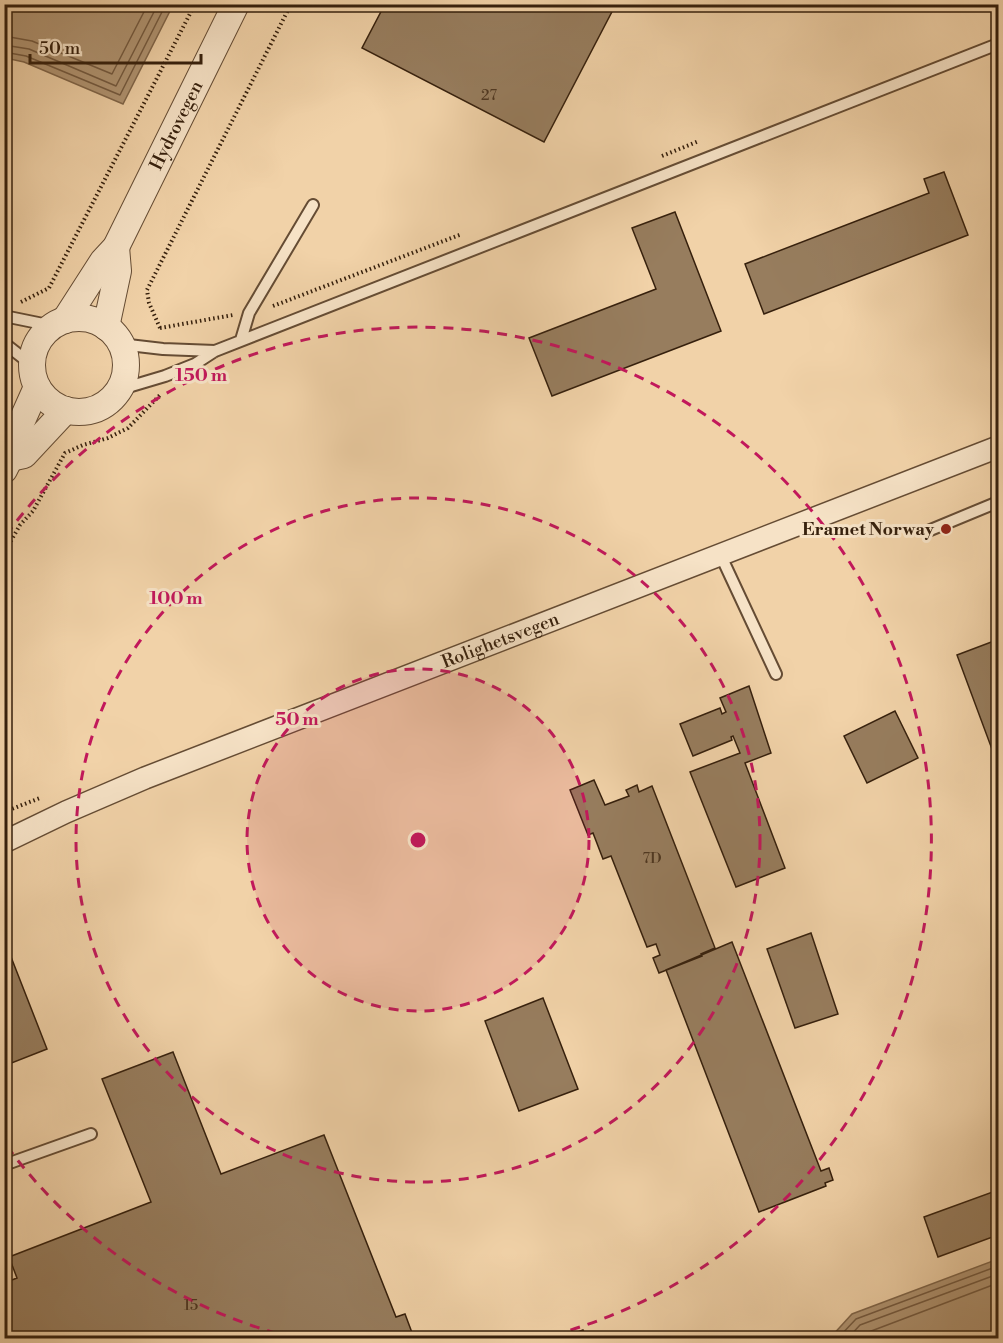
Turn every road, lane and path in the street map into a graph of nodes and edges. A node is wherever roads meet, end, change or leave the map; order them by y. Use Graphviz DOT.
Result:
graph roads {
  1 [pos="195,4"];
  2 [pos="236,4"];
  3 [pos="291,4"];
  4 [pos="999,44"];
  5 [pos="706,138"];
  6 [pos="652,159"];
  7 [pos="313,206"];
  8 [pos="464,233"];
  9 [pos="116,247"];
  10 [pos="49,288"];
  11 [pos="147,290"];
  12 [pos="249,313"];
  13 [pos="4,316"];
  14 [pos="59,323"];
  15 [pos="160,328"];
  16 [pos="113,335"];
  17 [pos="242,340"];
  18 [pos="4,343"];
  19 [pos="214,351"];
  20 [pos="34,376"];
  21 [pos="118,390"];
  22 [pos="66,410"];
  23 [pos="999,447"];
  24 [pos="65,453"];
  25 [pos="7,464"];
  26 [pos="999,502"];
  27 [pos="928,531"];
  28 [pos="4,553"];
  29 [pos="720,554"];
  30 [pos="776,674"];
  31 [pos="4,842"];
  32 [pos="91,1134"];
  33 [pos="4,1165"];
  1 -- 10 [label="path"];
  2 -- 9 [label="street, Hydrovegen"];
  3 -- 11 [label="path"];
  4 -- 17 [label="lane"];
  5 -- 6 [label="path"];
  7 -- 12 [label="lane"];
  8 -- 12 [label="path"];
  9 -- 14 [label="street, Hydrovegen"];
  9 -- 16 [label="street, Hydrovegen"];
  12 -- 15 [label="path"];
  12 -- 17 [label="lane"];
  13 -- 14 [label="lane"];
  14 -- 16 [label="street"];
  14 -- 20 [label="street"];
  16 -- 19 [label="lane"];
  16 -- 21 [label="street"];
  17 -- 19 [label="lane"];
  18 -- 20 [label="lane"];
  19 -- 21 [label="lane"];
  20 -- 22 [label="street"];
  20 -- 25 [label="street"];
  21 -- 22 [label="street"];
  22 -- 25 [label="street"];
  23 -- 29 [label="street, Rolighetsvegen"];
  24 -- 28 [label="path"];
  26 -- 27 [label="lane"];
  29 -- 30 [label="lane"];
  29 -- 31 [label="street, Rolighetsvegen"];
  32 -- 33 [label="lane"];
}
